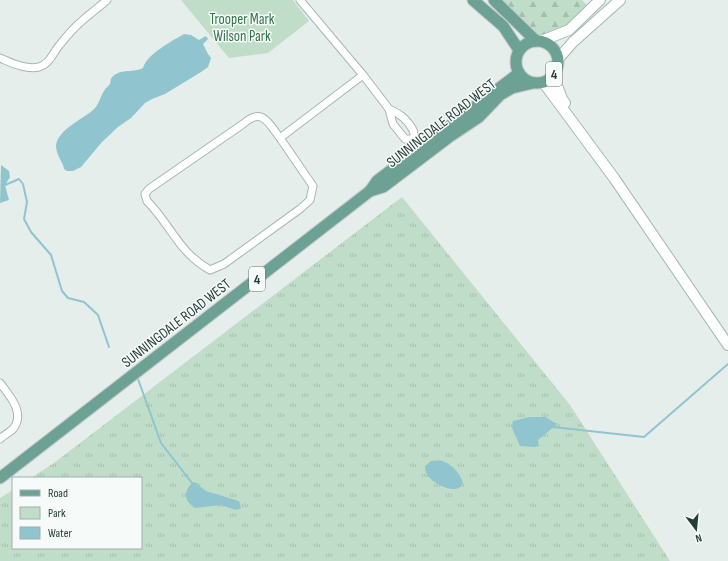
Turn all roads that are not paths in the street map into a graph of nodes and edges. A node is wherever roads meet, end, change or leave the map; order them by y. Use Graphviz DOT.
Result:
graph roads {
  1 [pos="107,0"];
  2 [pos="300,0"];
  3 [pos="472,0"];
  4 [pos="494,0"];
  5 [pos="600,0"];
  6 [pos="620,0"];
  7 [pos="539,41"];
  8 [pos="519,50"];
  9 [pos="0,58"];
  10 [pos="558,60"];
  11 [pos="519,73"];
  12 [pos="363,75"];
  13 [pos="553,75"];
  14 [pos="538,82"];
  15 [pos="389,109"];
  16 [pos="280,138"];
  17 [pos="417,143"];
  18 [pos="614,178"];
  19 [pos="370,191"];
  20 [pos="728,344"];
  21 [pos="0,382"];
  22 [pos="0,438"];
  23 [pos="0,478"];
  1 -- 9 [label="street"];
  2 -- 12 [label="street"];
  3 -- 8 [label="main road"];
  4 -- 7 [label="main road, 4"];
  5 -- 7 [label="main road"];
  6 -- 10 [label="main road"];
  7 -- 8 [label="main road"];
  7 -- 10 [label="main road, 4"];
  8 -- 11 [label="main road"];
  10 -- 13 [label="main road, 4"];
  11 -- 14 [label="main road, 4"];
  11 -- 17 [label="main road, 4"];
  12 -- 15 [label="street"];
  12 -- 16 [label="street"];
  13 -- 14 [label="main road, 4"];
  13 -- 18 [label="main road"];
  14 -- 18 [label="main road"];
  14 -- 19 [label="main road, SUNNINGDALE ROAD WEST / 4"];
  15 -- 17 [label="street"];
  15 -- 17 [label="street"];
  16 -- 16 [label="street"];
  17 -- 19 [label="main road, SUNNINGDALE ROAD WEST / 4"];
  18 -- 20 [label="main road"];
  19 -- 23 [label="main road, SUNNINGDALE ROAD WEST / 4"];
  21 -- 22 [label="street"];
}
